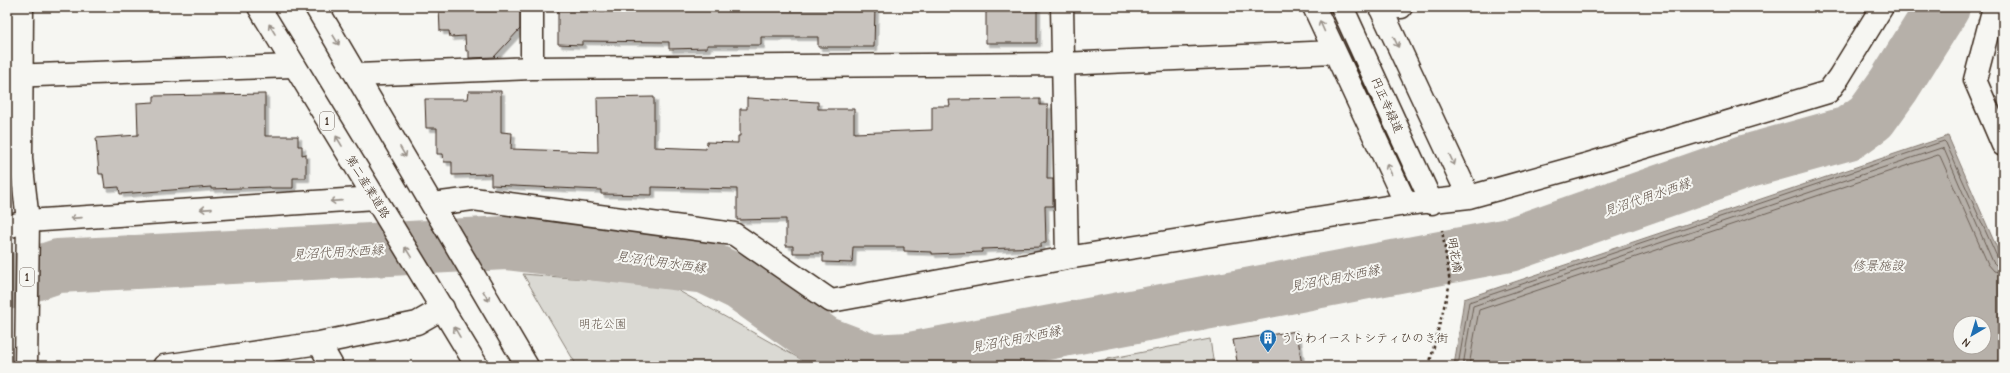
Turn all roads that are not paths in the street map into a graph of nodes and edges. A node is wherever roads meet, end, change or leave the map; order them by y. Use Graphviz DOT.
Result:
graph roads {
  1 [pos="22,7"];
  2 [pos="259,7"];
  3 [pos="316,7"];
  4 [pos="532,7"];
  5 [pos="1062,7"];
  6 [pos="1314,7"];
  7 [pos="1342,7"];
  8 [pos="1387,7"];
  9 [pos="1882,7"];
  10 [pos="1994,7"];
  11 [pos="1334,52"];
  12 [pos="7,53"];
  13 [pos="1062,64"];
  14 [pos="294,66"];
  15 [pos="532,68"];
  16 [pos="357,75"];
  17 [pos="14,76"];
  18 [pos="1997,114"];
  19 [pos="2003,145"];
  20 [pos="1469,197"];
  21 [pos="375,198"];
  22 [pos="1432,203"];
  23 [pos="433,204"];
  24 [pos="1406,204"];
  25 [pos="7,227"];
  26 [pos="28,229"];
  27 [pos="1068,258"];
  28 [pos="443,308"];
  29 [pos="319,343"];
  30 [pos="214,362"];
  31 [pos="26,366"];
  32 [pos="164,366"];
  33 [pos="332,366"];
  34 [pos="477,366"];
  35 [pos="527,366"];
  1 -- 17 [label="street, 1"];
  14 -- 2 [label="street, 第二産業道路 / 1, one-way"];
  3 -- 16 [label="street, one-way"];
  4 -- 15 [label="street"];
  5 -- 13 [label="street"];
  11 -- 6 [label="street, one-way"];
  7 -- 22 [label="street, 円正寺緑道"];
  8 -- 20 [label="street, one-way"];
  9 -- 20 [label="street"];
  10 -- 18 [label="street"];
  11 -- 13 [label="street"];
  24 -- 11 [label="street, one-way"];
  12 -- 17 [label="street"];
  13 -- 15 [label="street"];
  13 -- 27 [label="street"];
  14 -- 17 [label="street"];
  21 -- 14 [label="street, 第二産業道路 / 1, one-way"];
  15 -- 16 [label="street"];
  16 -- 23 [label="street, one-way"];
  17 -- 26 [label="street, 1"];
  18 -- 19 [label="street"];
  20 -- 22 [label="street"];
  21 -- 26 [label="street, one-way"];
  28 -- 21 [label="street, 第二産業道路 / 1, one-way"];
  22 -- 24 [label="street"];
  23 -- 27 [label="street"];
  23 -- 35 [label="street, one-way"];
  24 -- 27 [label="street"];
  25 -- 26 [label="street"];
  26 -- 31 [label="street, 1"];
  28 -- 29 [label="street"];
  34 -- 28 [label="street, 第二産業道路 / 1, one-way"];
  29 -- 30 [label="street"];
  29 -- 33 [label="street"];
  30 -- 32 [label="street"];
}
